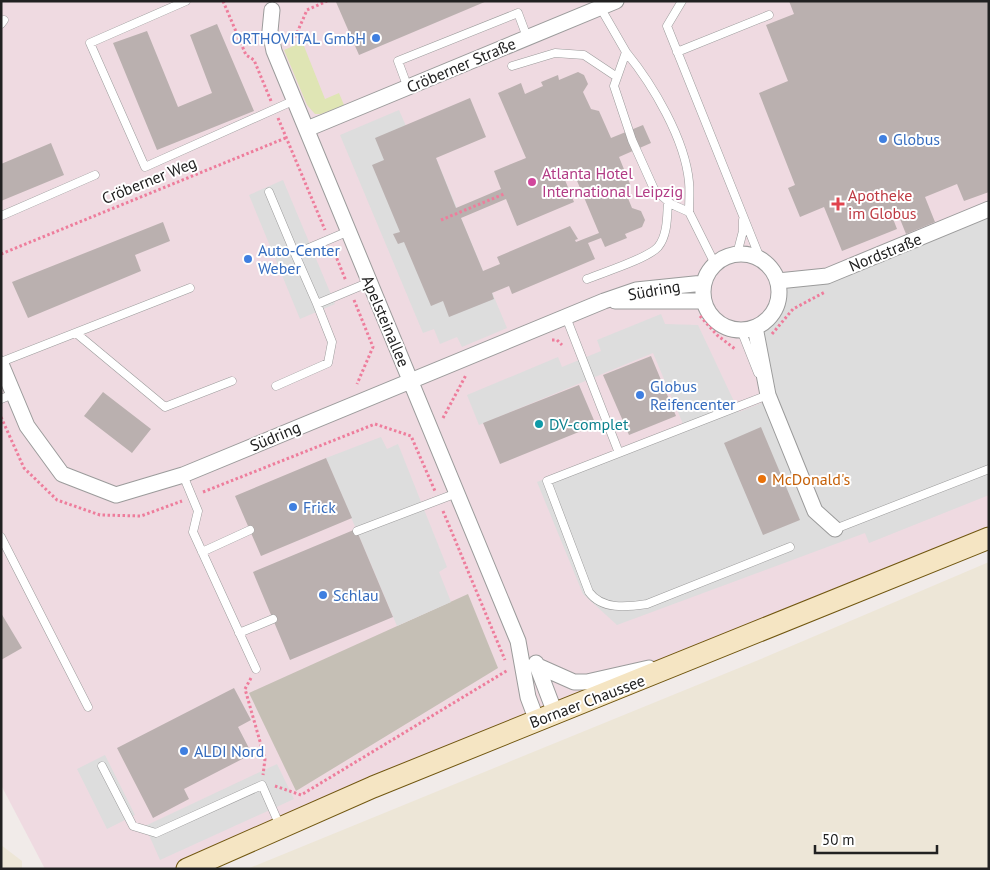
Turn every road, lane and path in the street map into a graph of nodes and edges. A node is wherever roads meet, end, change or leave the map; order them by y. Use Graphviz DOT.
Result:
graph roads {
  1 [pos="186,1"];
  2 [pos="223,1"];
  3 [pos="327,1"];
  4 [pos="616,1"];
  5 [pos="682,1"];
  6 [pos="271,4"];
  7 [pos="600,7"];
  8 [pos="769,15"];
  9 [pos="527,37"];
  10 [pos="293,42"];
  11 [pos="626,52"];
  12 [pos="677,52"];
  13 [pos="512,66"];
  14 [pos="617,77"];
  15 [pos="408,88"];
  16 [pos="295,100"];
  17 [pos="274,109"];
  18 [pos="307,129"];
  19 [pos="286,138"];
  20 [pos="95,176"];
  21 [pos="269,192"];
  22 [pos="504,194"];
  23 [pos="668,201"];
  24 [pos="325,208"];
  25 [pos="989,209"];
  26 [pos="317,211"];
  27 [pos="689,212"];
  28 [pos="1,216"];
  29 [pos="743,216"];
  30 [pos="441,220"];
  31 [pos="349,231"];
  32 [pos="328,239"];
  33 [pos="1,254"];
  34 [pos="295,254"];
  35 [pos="736,254"];
  36 [pos="760,258"];
  37 [pos="715,264"];
  38 [pos="587,279"];
  39 [pos="778,281"];
  40 [pos="370,282"];
  41 [pos="830,282"];
  42 [pos="704,283"];
  43 [pos="190,288"];
  44 [pos="350,290"];
  45 [pos="604,301"];
  46 [pos="317,304"];
  47 [pos="699,306"];
  48 [pos="566,317"];
  49 [pos="748,329"];
  50 [pos="76,332"];
  51 [pos="769,341"];
  52 [pos="545,343"];
  53 [pos="562,345"];
  54 [pos="739,354"];
  55 [pos="1,363"];
  56 [pos="466,374"];
  57 [pos="410,380"];
  58 [pos="232,381"];
  59 [pos="357,384"];
  60 [pos="276,386"];
  61 [pos="768,395"];
  62 [pos="7,396"];
  63 [pos="440,422"];
  64 [pos="619,453"];
  65 [pos="989,469"];
  66 [pos="183,476"];
  67 [pos="203,492"];
  68 [pos="457,493"];
  69 [pos="438,500"];
  70 [pos="835,529"];
  71 [pos="250,530"];
  72 [pos="357,531"];
  73 [pos="1,537"];
  74 [pos="989,538"];
  75 [pos="790,547"];
  76 [pos="202,552"];
  77 [pos="272,619"];
  78 [pos="239,633"];
  79 [pos="518,641"];
  80 [pos="689,660"];
  81 [pos="538,666"];
  82 [pos="256,669"];
  83 [pos="88,707"];
  84 [pos="546,717"];
  85 [pos="102,766"];
  86 [pos="262,785"];
  87 [pos="281,828"];
  88 [pos="187,869"];
  1 -- 17 [label="lane"];
  2 -- 17 [label="path"];
  3 -- 10 [label="path"];
  4 -- 7 [label="street, Cröberner Straße"];
  5 -- 12 [label="lane"];
  6 -- 16 [label="street, Apelsteinallee"];
  7 -- 9 [label="street, Cröberner Straße"];
  7 -- 11 [label="lane"];
  8 -- 12 [label="lane"];
  9 -- 15 [label="street, Cröberner Straße"];
  9 -- 15 [label="lane"];
  11 -- 14 [label="lane"];
  11 -- 27 [label="lane"];
  12 -- 29 [label="lane"];
  13 -- 14 [label="lane"];
  14 -- 23 [label="lane"];
  15 -- 18 [label="street, Cröberner Straße"];
  16 -- 17 [label="lane"];
  16 -- 18 [label="street, Apelsteinallee"];
  17 -- 19 [label="path"];
  18 -- 19 [label="path, Cröberner Weg"];
  18 -- 31 [label="street, Apelsteinallee"];
  19 -- 26 [label="path"];
  19 -- 33 [label="path, Cröberner Weg"];
  20 -- 28 [label="lane"];
  21 -- 34 [label="lane"];
  22 -- 30 [label="path"];
  23 -- 27 [label="lane"];
  23 -- 38 [label="lane"];
  24 -- 26 [label="path"];
  25 -- 41 [label="street, Nordstraße"];
  26 -- 32 [label="path"];
  27 -- 37 [label="lane"];
  29 -- 35 [label="lane"];
  29 -- 36 [label="lane"];
  31 -- 32 [label="lane"];
  31 -- 40 [label="street, Apelsteinallee"];
  32 -- 34 [label="lane"];
  32 -- 44 [label="path"];
  34 -- 46 [label="lane"];
  35 -- 36 [label="street"];
  35 -- 37 [label="street"];
  36 -- 39 [label="street"];
  37 -- 42 [label="street"];
  39 -- 41 [label="street, Nordstraße"];
  39 -- 49 [label="street"];
  40 -- 44 [label="lane"];
  40 -- 57 [label="street, Apelsteinallee"];
  41 -- 51 [label="path"];
  42 -- 45 [label="street, Südring"];
  42 -- 47 [label="street"];
  43 -- 50 [label="lane"];
  44 -- 46 [label="lane"];
  44 -- 59 [label="path"];
  45 -- 47 [label="street, Südring"];
  45 -- 48 [label="street, Südring"];
  46 -- 60 [label="lane"];
  47 -- 49 [label="street"];
  47 -- 54 [label="path"];
  48 -- 57 [label="street, Südring"];
  48 -- 64 [label="lane"];
  49 -- 61 [label="street"];
  50 -- 55 [label="lane"];
  50 -- 58 [label="lane"];
  52 -- 53 [label="path"];
  55 -- 62 [label="street, Südring"];
  56 -- 63 [label="path"];
  57 -- 66 [label="street, Südring"];
  57 -- 68 [label="street, Apelsteinallee"];
  61 -- 64 [label="lane"];
  61 -- 70 [label="street"];
  62 -- 66 [label="street, Südring"];
  64 -- 75 [label="lane"];
  65 -- 70 [label="lane"];
  66 -- 76 [label="lane"];
  67 -- 69 [label="path"];
  68 -- 69 [label="lane"];
  68 -- 79 [label="street, Apelsteinallee"];
  69 -- 72 [label="lane"];
  69 -- 86 [label="path"];
  71 -- 76 [label="lane"];
  73 -- 83 [label="lane"];
  74 -- 80 [label="main road, Bornaer Chaussee"];
  76 -- 78 [label="lane"];
  77 -- 78 [label="lane"];
  78 -- 82 [label="lane"];
  79 -- 81 [label="street, Apelsteinallee"];
  79 -- 84 [label="street, Apelsteinallee"];
  80 -- 81 [label="street, Apelsteinallee"];
  80 -- 84 [label="main road, Bornaer Chaussee"];
  81 -- 84 [label="street, Apelsteinallee"];
  82 -- 86 [label="path"];
  84 -- 87 [label="main road, Bornaer Chaussee"];
  85 -- 86 [label="lane"];
  86 -- 87 [label="lane"];
  87 -- 88 [label="main road, Bornaer Chaussee"];
}
